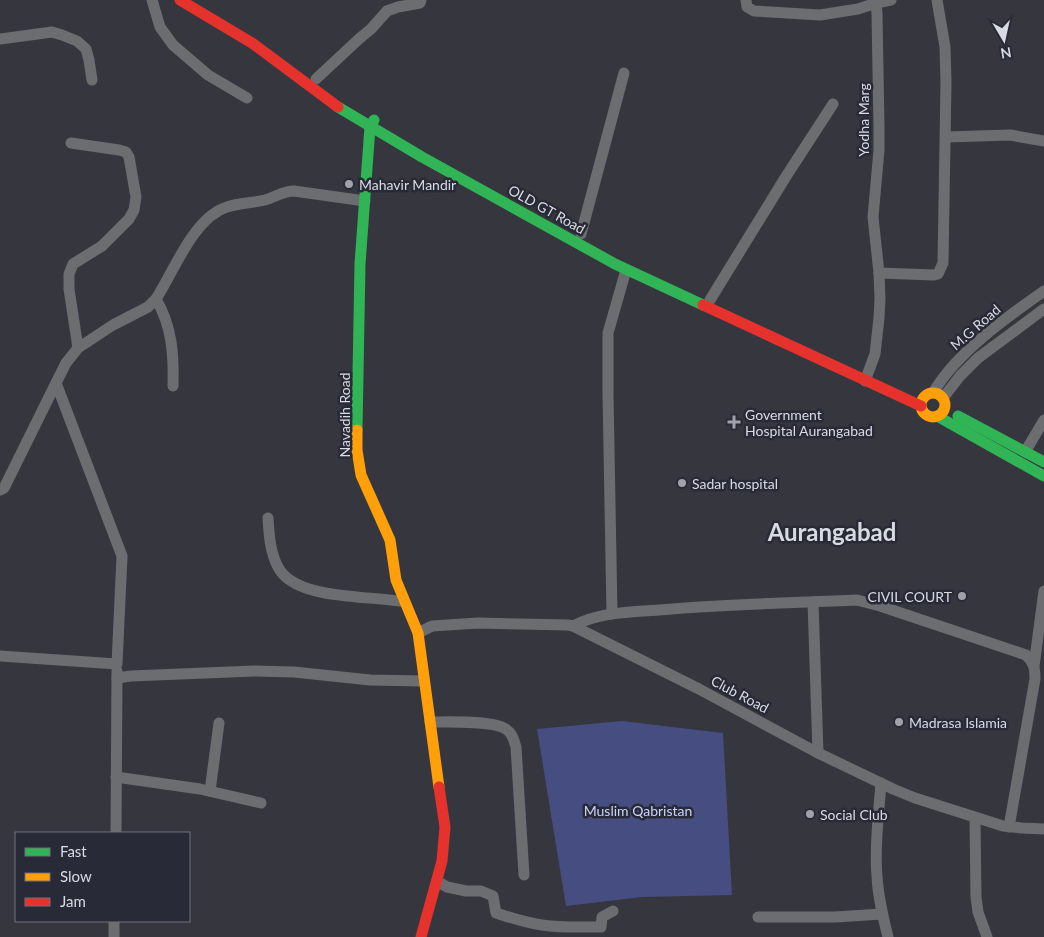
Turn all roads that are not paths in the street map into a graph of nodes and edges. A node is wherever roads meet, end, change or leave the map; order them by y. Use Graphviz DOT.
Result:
graph roads {
  1 [pos="152,0"];
  2 [pos="180,0"];
  3 [pos="198,0"];
  4 [pos="421,0"];
  5 [pos="746,0"];
  6 [pos="891,0"];
  7 [pos="937,0"];
  8 [pos="876,3"];
  9 [pos="0,39"];
  10 [pos="624,72"];
  11 [pos="316,79"];
  12 [pos="92,80"];
  13 [pos="248,98"];
  14 [pos="833,104"];
  15 [pos="373,123"];
  16 [pos="946,137"];
  17 [pos="1044,141"];
  18 [pos="71,143"];
  19 [pos="365,201"];
  20 [pos="580,234"];
  21 [pos="626,270"];
  22 [pos="879,273"];
  23 [pos="1044,291"];
  24 [pos="156,299"];
  25 [pos="710,300"];
  26 [pos="1044,309"];
  27 [pos="78,348"];
  28 [pos="867,378"];
  29 [pos="56,383"];
  30 [pos="173,386"];
  31 [pos="934,403"];
  32 [pos="1044,420"];
  33 [pos="1025,452"];
  34 [pos="1044,462"];
  35 [pos="1044,476"];
  36 [pos="0,490"];
  37 [pos="268,518"];
  38 [pos="1044,592"];
  39 [pos="404,602"];
  40 [pos="813,602"];
  41 [pos="612,614"];
  42 [pos="573,626"];
  43 [pos="418,633"];
  44 [pos="0,656"];
  45 [pos="117,664"];
  46 [pos="1034,666"];
  47 [pos="117,678"];
  48 [pos="424,681"];
  49 [pos="430,722"];
  50 [pos="219,723"];
  51 [pos="818,753"];
  52 [pos="116,777"];
  53 [pos="881,784"];
  54 [pos="210,791"];
  55 [pos="261,803"];
  56 [pos="975,817"];
  57 [pos="1009,827"];
  58 [pos="1044,829"];
  59 [pos="116,832"];
  60 [pos="524,875"];
  61 [pos="437,881"];
  62 [pos="613,911"];
  63 [pos="882,914"];
  64 [pos="758,917"];
  65 [pos="114,922"];
  66 [pos="114,937"];
  67 [pos="420,937"];
  68 [pos="888,937"];
  69 [pos="987,937"];
  1 -- 13 [label="street"];
  2 -- 15 [label="main road, OLD GT Road"];
  3 -- 11 [label="main road, OLD GT Road"];
  4 -- 11 [label="street"];
  5 -- 8 [label="street"];
  6 -- 8 [label="street"];
  7 -- 16 [label="street"];
  8 -- 22 [label="street, Yodha Marg"];
  9 -- 12 [label="street"];
  10 -- 20 [label="street"];
  11 -- 15 [label="main road, OLD GT Road"];
  14 -- 25 [label="street"];
  15 -- 19 [label="main road, Navadih Road"];
  15 -- 20 [label="main road, OLD GT Road"];
  15 -- 21 [label="main road, OLD GT Road"];
  16 -- 17 [label="street"];
  16 -- 22 [label="street"];
  18 -- 27 [label="street"];
  19 -- 24 [label="street"];
  19 -- 39 [label="main road, Navadih Road"];
  20 -- 25 [label="main road, OLD GT Road"];
  21 -- 28 [label="main road, OLD GT Road"];
  21 -- 41 [label="street"];
  22 -- 28 [label="street, Yodha Marg"];
  23 -- 31 [label="street, M.G Road"];
  24 -- 27 [label="street"];
  24 -- 30 [label="street"];
  25 -- 28 [label="main road, OLD GT Road"];
  26 -- 31 [label="street, M.G Road"];
  27 -- 29 [label="street"];
  28 -- 31 [label="main road, OLD GT Road"];
  29 -- 36 [label="street"];
  29 -- 45 [label="street"];
  31 -- 33 [label="main road"];
  31 -- 35 [label="main road, OLD GT Road"];
  32 -- 33 [label="street"];
  33 -- 34 [label="main road"];
  37 -- 39 [label="street"];
  38 -- 46 [label="street"];
  39 -- 43 [label="main road, Navadih Road"];
  40 -- 41 [label="street"];
  40 -- 46 [label="street"];
  40 -- 51 [label="street"];
  41 -- 42 [label="street"];
  42 -- 43 [label="street, Club Road"];
  42 -- 51 [label="street, Club Road"];
  43 -- 48 [label="main road, Navadih Road"];
  44 -- 45 [label="street"];
  45 -- 47 [label="street"];
  46 -- 57 [label="street"];
  47 -- 48 [label="street"];
  47 -- 52 [label="street"];
  48 -- 49 [label="main road, Navadih Road"];
  49 -- 60 [label="street"];
  49 -- 61 [label="main road, Navadih Road"];
  50 -- 54 [label="street"];
  51 -- 53 [label="street, Club Road"];
  52 -- 54 [label="street"];
  52 -- 59 [label="street"];
  53 -- 56 [label="street, Club Road"];
  53 -- 63 [label="street"];
  54 -- 55 [label="street"];
  56 -- 57 [label="street, Club Road"];
  56 -- 69 [label="street"];
  57 -- 58 [label="street, Club Road"];
  61 -- 62 [label="street"];
  61 -- 67 [label="main road, Navadih Road"];
  63 -- 64 [label="street"];
  63 -- 68 [label="street"];
  65 -- 66 [label="street"];
}
